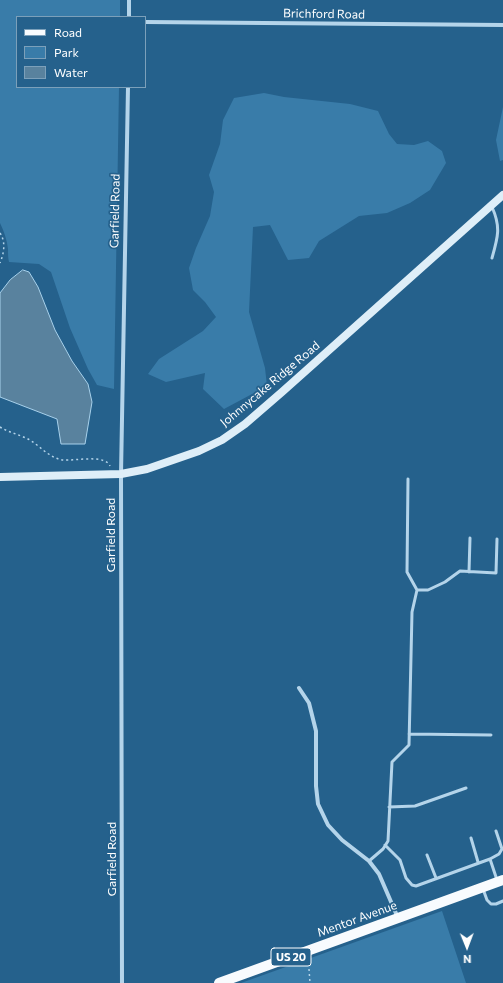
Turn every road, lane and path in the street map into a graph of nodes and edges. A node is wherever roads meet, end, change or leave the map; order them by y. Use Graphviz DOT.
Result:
graph roads {
  1 [pos="129,0"];
  2 [pos="129,16"];
  3 [pos="146,22"];
  4 [pos="503,25"];
  5 [pos="128,88"];
  6 [pos="503,195"];
  7 [pos="492,205"];
  8 [pos="0,233"];
  9 [pos="492,258"];
  10 [pos="0,263"];
  11 [pos="0,427"];
  12 [pos="110,474"];
  13 [pos="121,474"];
  14 [pos="0,477"];
  15 [pos="408,479"];
  16 [pos="470,538"];
  17 [pos="497,539"];
  18 [pos="469,572"];
  19 [pos="417,590"];
  20 [pos="300,688"];
  21 [pos="409,734"];
  22 [pos="491,735"];
  23 [pos="466,788"];
  24 [pos="389,807"];
  25 [pos="496,831"];
  26 [pos="471,838"];
  27 [pos="386,845"];
  28 [pos="427,855"];
  29 [pos="490,859"];
  30 [pos="369,861"];
  31 [pos="478,862"];
  32 [pos="436,878"];
  33 [pos="500,881"];
  34 [pos="482,887"];
  35 [pos="503,901"];
  36 [pos="398,918"];
  37 [pos="309,969"];
  38 [pos="122,983"];
  39 [pos="219,983"];
  40 [pos="310,983"];
  1 -- 2 [label="street"];
  3 -- 4 [label="street, Brichford Road"];
  5 -- 13 [label="street, Garfield Road"];
  6 -- 7 [label="main road, Johnnycake Ridge Road"];
  7 -- 9 [label="lane"];
  7 -- 13 [label="main road, Johnnycake Ridge Road"];
  8 -- 10 [label="path"];
  11 -- 12 [label="path"];
  12 -- 13 [label="main road, Johnnycake Ridge Road"];
  12 -- 14 [label="main road, Johnnycake Ridge Road"];
  13 -- 38 [label="street, Garfield Road"];
  15 -- 19 [label="lane"];
  16 -- 18 [label="lane"];
  17 -- 18 [label="lane"];
  18 -- 19 [label="lane"];
  19 -- 21 [label="lane"];
  20 -- 30 [label="street"];
  21 -- 22 [label="lane"];
  21 -- 24 [label="lane"];
  23 -- 24 [label="lane"];
  24 -- 27 [label="lane"];
  25 -- 29 [label="lane"];
  26 -- 31 [label="lane"];
  27 -- 30 [label="lane"];
  27 -- 32 [label="lane"];
  28 -- 32 [label="lane"];
  29 -- 31 [label="lane"];
  29 -- 33 [label="lane"];
  30 -- 36 [label="street"];
  31 -- 32 [label="lane"];
  33 -- 34 [label="main road, Mentor Avenue / US 20"];
  34 -- 35 [label="lane"];
  34 -- 36 [label="main road, Mentor Avenue / US 20"];
  36 -- 39 [label="main road, Mentor Avenue / US 20"];
  37 -- 40 [label="path"];
}
